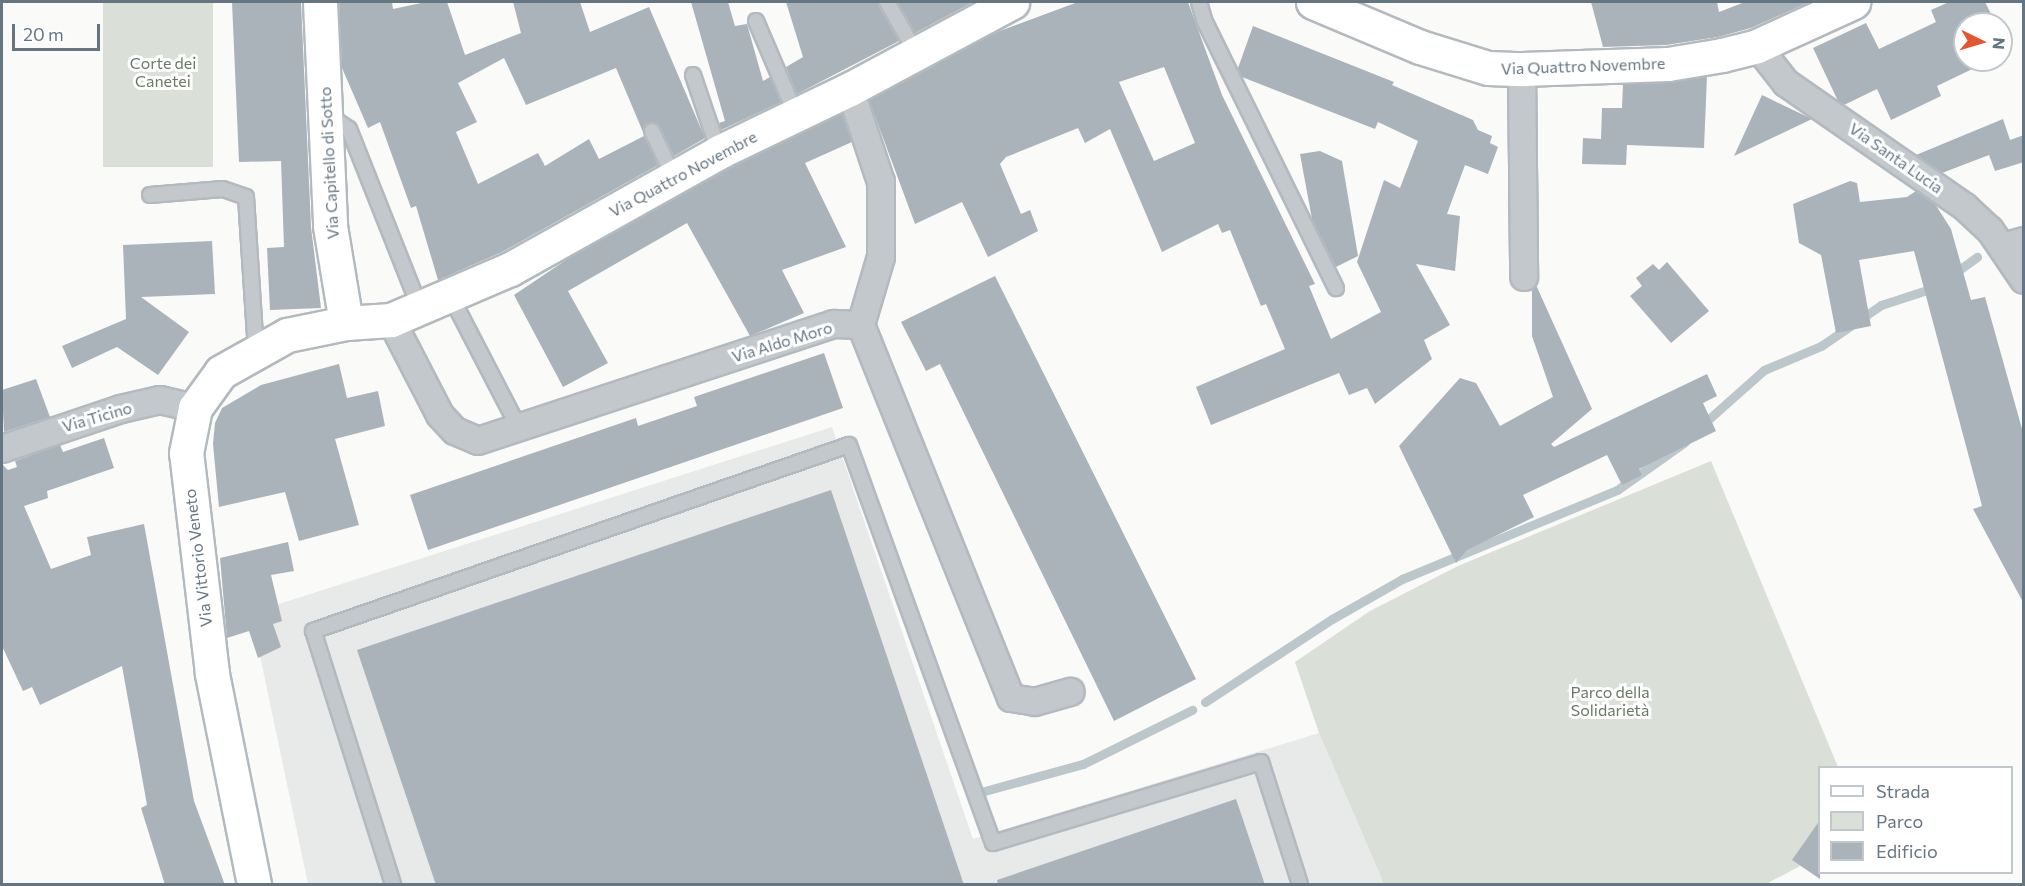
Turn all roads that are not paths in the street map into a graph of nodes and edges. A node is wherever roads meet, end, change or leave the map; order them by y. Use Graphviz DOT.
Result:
graph roads {
  1 [pos="320,2"];
  2 [pos="887,2"];
  3 [pos="1012,2"];
  4 [pos="1199,2"];
  5 [pos="1313,2"];
  6 [pos="1853,2"];
  7 [pos="756,21"];
  8 [pos="1757,46"];
  9 [pos="917,54"];
  10 [pos="1522,69"];
  11 [pos="693,75"];
  12 [pos="850,89"];
  13 [pos="796,115"];
  14 [pos="327,128"];
  15 [pos="652,131"];
  16 [pos="719,152"];
  17 [pos="671,171"];
  18 [pos="150,195"];
  19 [pos="2013,244"];
  20 [pos="1524,277"];
  21 [pos="2024,280"];
  22 [pos="1336,288"];
  23 [pos="450,295"];
  24 [pos="405,314"];
  25 [pos="346,323"];
  26 [pos="861,325"];
  27 [pos="256,350"];
  28 [pos="195,408"];
  29 [pos="520,430"];
  30 [pos="2,449"];
  31 [pos="1071,692"];
  32 [pos="254,885"];
  33 [pos="393,885"];
  34 [pos="1300,885"];
  1 -- 14 [label="street, Via Capitello di Sotto"];
  2 -- 9 [label="lane"];
  3 -- 9 [label="street, Via Quattro Novembre"];
  4 -- 22 [label="lane"];
  5 -- 10 [label="street, Via Quattro Novembre"];
  6 -- 8 [label="street, Via Quattro Novembre"];
  7 -- 13 [label="lane"];
  8 -- 10 [label="street, Via Quattro Novembre"];
  8 -- 19 [label="street, Via Santa Lucia"];
  9 -- 12 [label="street, Via Quattro Novembre"];
  10 -- 20 [label="street"];
  11 -- 16 [label="lane"];
  12 -- 13 [label="street, Via Quattro Novembre"];
  12 -- 26 [label="street"];
  13 -- 16 [label="street, Via Quattro Novembre"];
  14 -- 24 [label="lane"];
  14 -- 25 [label="street, Via Capitello di Sotto"];
  15 -- 17 [label="lane"];
  16 -- 17 [label="street, Via Quattro Novembre"];
  17 -- 23 [label="street, Via Quattro Novembre"];
  18 -- 27 [label="lane"];
  19 -- 21 [label="street, Via Santa Lucia"];
  23 -- 24 [label="street, Via Quattro Novembre"];
  23 -- 29 [label="lane"];
  24 -- 25 [label="street, Via Quattro Novembre"];
  24 -- 29 [label="street, Via Aldo Moro"];
  25 -- 27 [label="street, Via Vittorio Veneto"];
  26 -- 29 [label="street, Via Aldo Moro"];
  26 -- 31 [label="street"];
  27 -- 28 [label="street, Via Vittorio Veneto"];
  28 -- 30 [label="street, Via Ticino"];
  28 -- 32 [label="street, Via Vittorio Veneto"];
  33 -- 34 [label="lane"];
}
